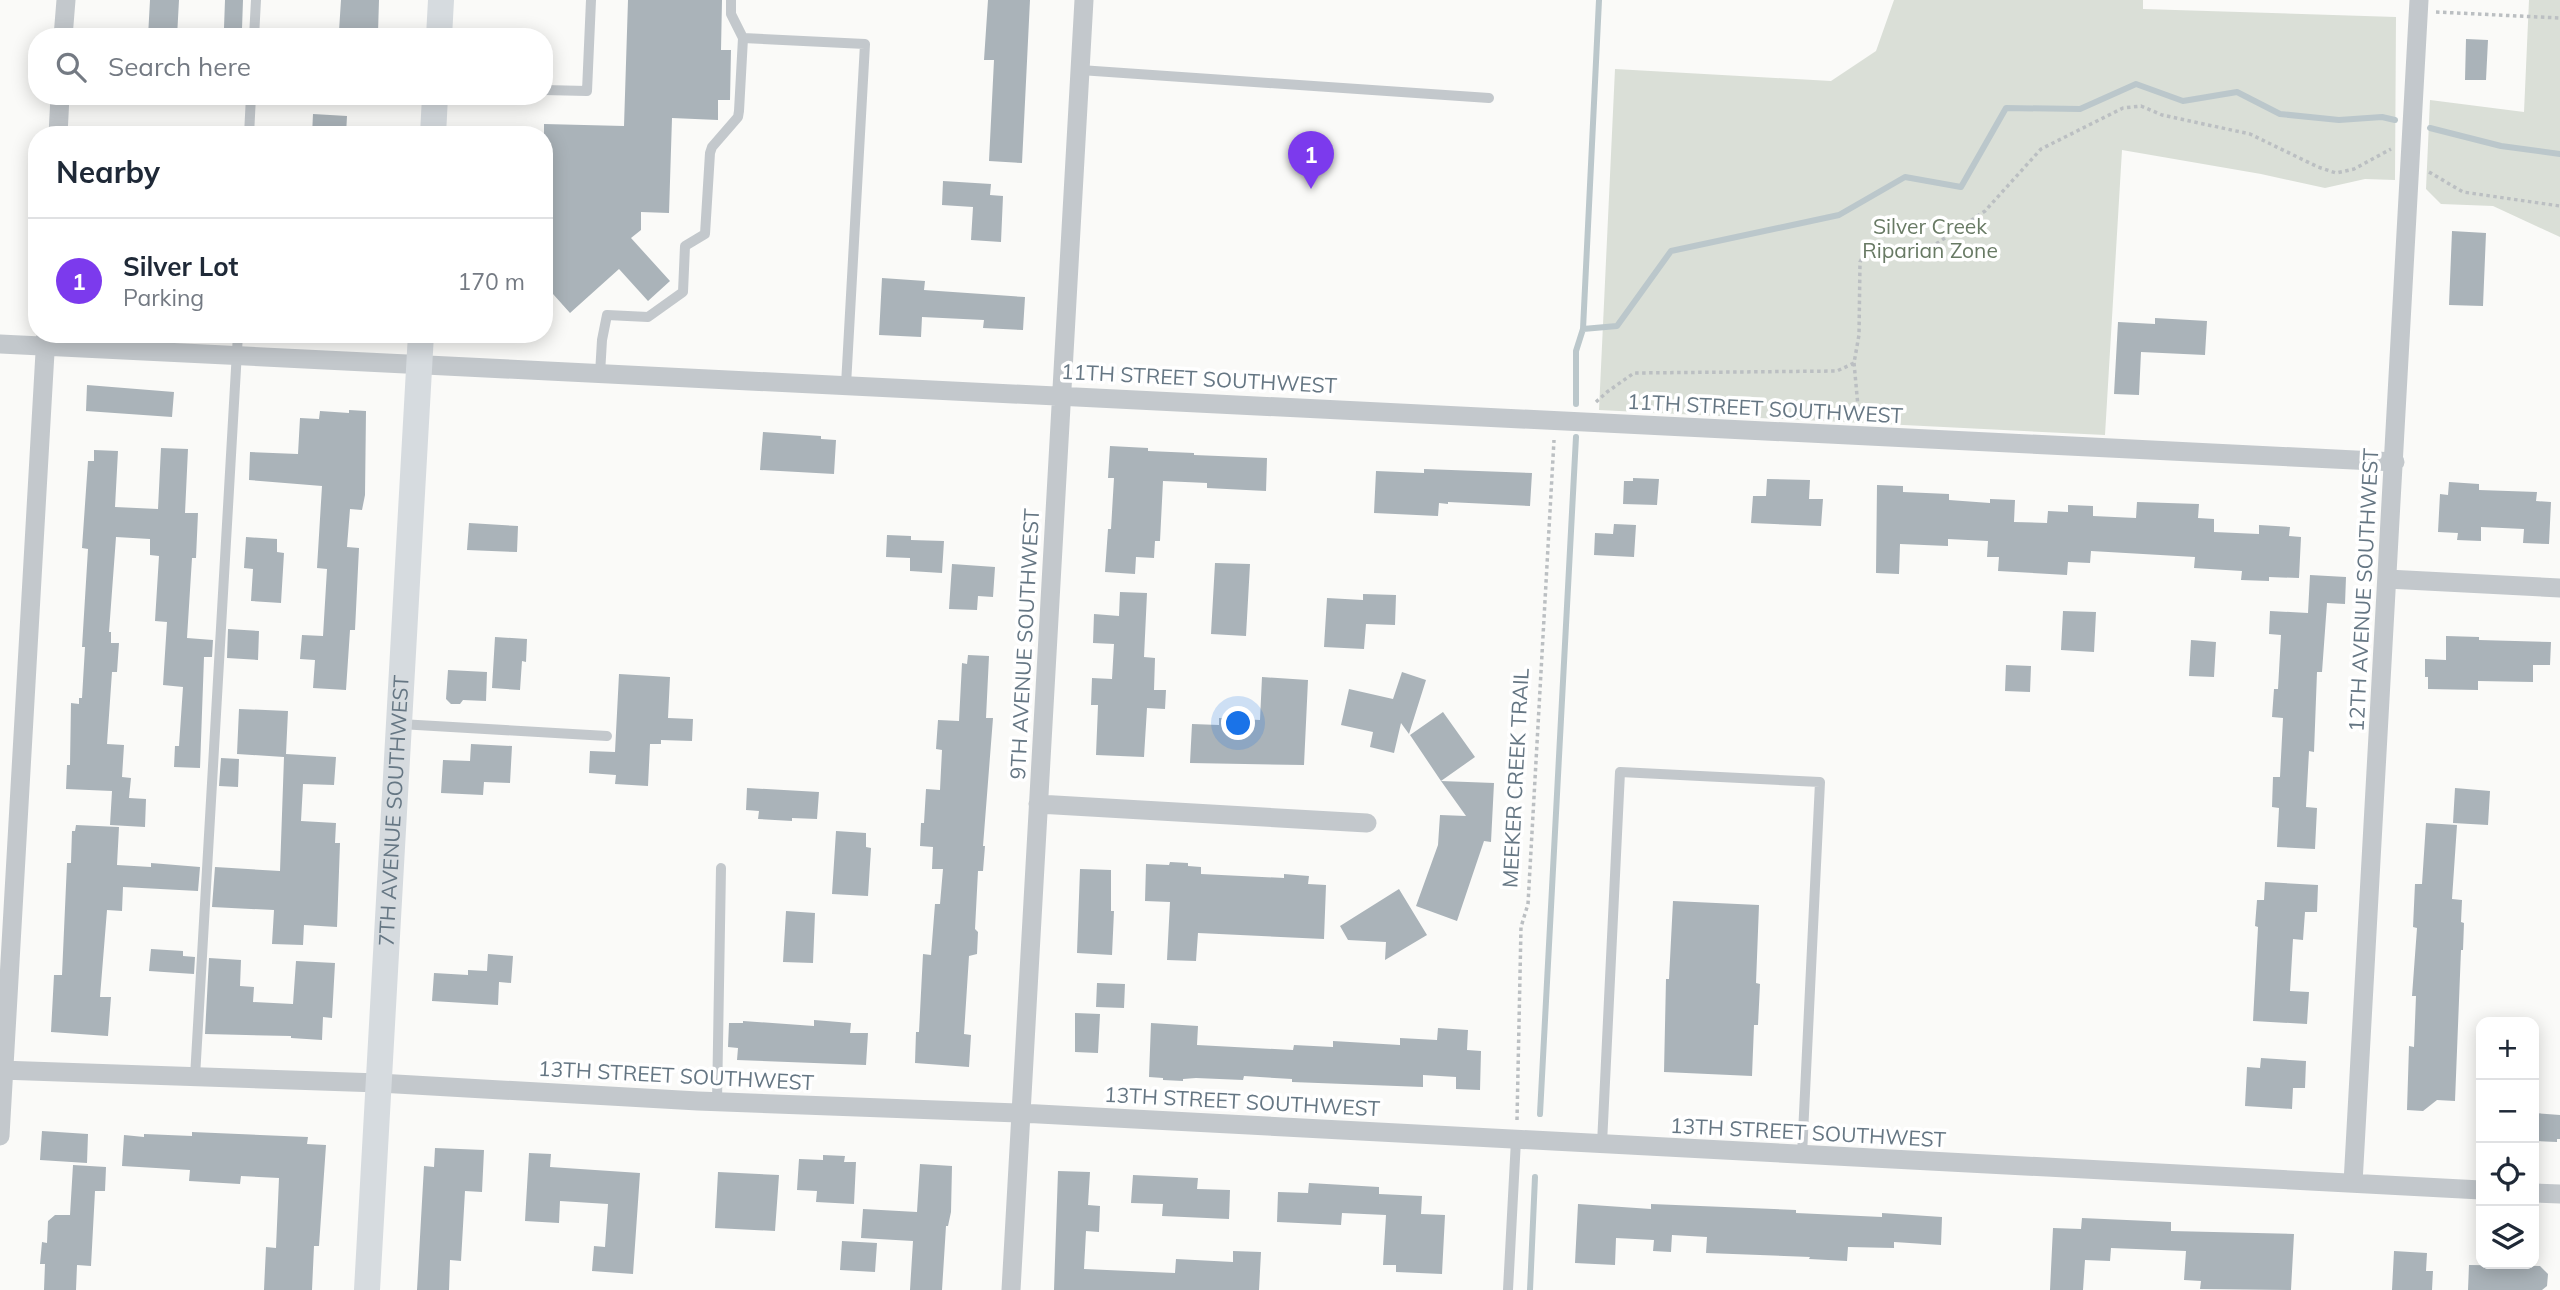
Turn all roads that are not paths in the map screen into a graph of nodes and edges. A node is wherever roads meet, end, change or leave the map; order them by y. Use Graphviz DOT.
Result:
graph roads {
  1 [pos="66,0"];
  2 [pos="256,0"];
  3 [pos="441,0"];
  4 [pos="591,0"];
  5 [pos="731,0"];
  6 [pos="1084,0"];
  7 [pos="2423,6"];
  8 [pos="64,28"];
  9 [pos="254,28"];
  10 [pos="439,28"];
  11 [pos="743,38"];
  12 [pos="1080,70"];
  13 [pos="553,90"];
  14 [pos="1489,98"];
  15 [pos="60,105"];
  16 [pos="251,105"];
  17 [pos="435,105"];
  18 [pos="58,126"];
  19 [pos="249,126"];
  20 [pos="433,126"];
  21 [pos="28,342"];
  22 [pos="46,343"];
  23 [pos="82,343"];
  24 [pos="238,343"];
  25 [pos="421,343"];
  26 [pos="0,344"];
  27 [pos="237,356"];
  28 [pos="420,366"];
  29 [pos="600,374"];
  30 [pos="845,385"];
  31 [pos="1062,394"];
  32 [pos="2395,462"];
  33 [pos="2387,579"];
  34 [pos="2560,588"];
  35 [pos="399,724"];
  36 [pos="607,736"];
  37 [pos="1038,804"];
  38 [pos="1367,823"];
  39 [pos="721,868"];
  40 [pos="2,1070"];
  41 [pos="195,1077"];
  42 [pos="379,1083"];
  43 [pos="717,1102"];
  44 [pos="1020,1113"];
  45 [pos="1516,1133"];
  46 [pos="0,1136"];
  47 [pos="1602,1144"];
  48 [pos="1802,1155"];
  49 [pos="2354,1183"];
  50 [pos="2476,1190"];
  51 [pos="2539,1193"];
  52 [pos="2560,1194"];
  53 [pos="367,1290"];
  54 [pos="1011,1290"];
  55 [pos="1508,1290"];
  1 -- 8 [label="street"];
  2 -- 9 [label="lane"];
  3 -- 10 [label="street"];
  4 -- 13 [label="lane"];
  5 -- 11 [label="lane"];
  6 -- 12 [label="street, 9TH AVENUE SOUTHWEST"];
  7 -- 32 [label="street, 12TH AVENUE SOUTHWEST"];
  11 -- 29 [label="lane"];
  11 -- 30 [label="lane"];
  12 -- 14 [label="lane"];
  12 -- 31 [label="street, 9TH AVENUE SOUTHWEST"];
  15 -- 18 [label="street"];
  16 -- 19 [label="lane"];
  17 -- 20 [label="street"];
  21 -- 26 [label="street, 11TH STREET SOUTHWEST"];
  22 -- 40 [label="street"];
  23 -- 27 [label="street, 11TH STREET SOUTHWEST"];
  24 -- 27 [label="lane"];
  25 -- 28 [label="street, 7TH AVENUE SOUTHWEST"];
  27 -- 28 [label="street, 11TH STREET SOUTHWEST"];
  27 -- 41 [label="lane"];
  28 -- 29 [label="street, 11TH STREET SOUTHWEST"];
  28 -- 35 [label="street, 7TH AVENUE SOUTHWEST"];
  29 -- 30 [label="street, 11TH STREET SOUTHWEST"];
  30 -- 31 [label="street, 11TH STREET SOUTHWEST"];
  31 -- 32 [label="street, 11TH STREET SOUTHWEST"];
  31 -- 37 [label="street, 9TH AVENUE SOUTHWEST"];
  32 -- 33 [label="street, 12TH AVENUE SOUTHWEST"];
  33 -- 34 [label="street"];
  33 -- 49 [label="street, 12TH AVENUE SOUTHWEST"];
  35 -- 36 [label="lane"];
  35 -- 42 [label="street, 7TH AVENUE SOUTHWEST"];
  37 -- 38 [label="street"];
  37 -- 44 [label="street, 9TH AVENUE SOUTHWEST"];
  39 -- 43 [label="lane"];
  40 -- 41 [label="street, 13TH STREET SOUTHWEST"];
  40 -- 46 [label="street"];
  41 -- 42 [label="street, 13TH STREET SOUTHWEST"];
  42 -- 43 [label="street, 13TH STREET SOUTHWEST"];
  42 -- 53 [label="street, 7TH AVENUE SOUTHWEST"];
  43 -- 44 [label="street, 13TH STREET SOUTHWEST"];
  44 -- 45 [label="street, 13TH STREET SOUTHWEST"];
  44 -- 54 [label="street, 9TH AVENUE SOUTHWEST"];
  45 -- 47 [label="street, 13TH STREET SOUTHWEST"];
  45 -- 55 [label="lane"];
  47 -- 48 [label="street, 13TH STREET SOUTHWEST"];
  47 -- 48 [label="lane"];
  48 -- 49 [label="street, 13TH STREET SOUTHWEST"];
  49 -- 50 [label="street, 13TH STREET SOUTHWEST"];
  51 -- 52 [label="street"];
}
